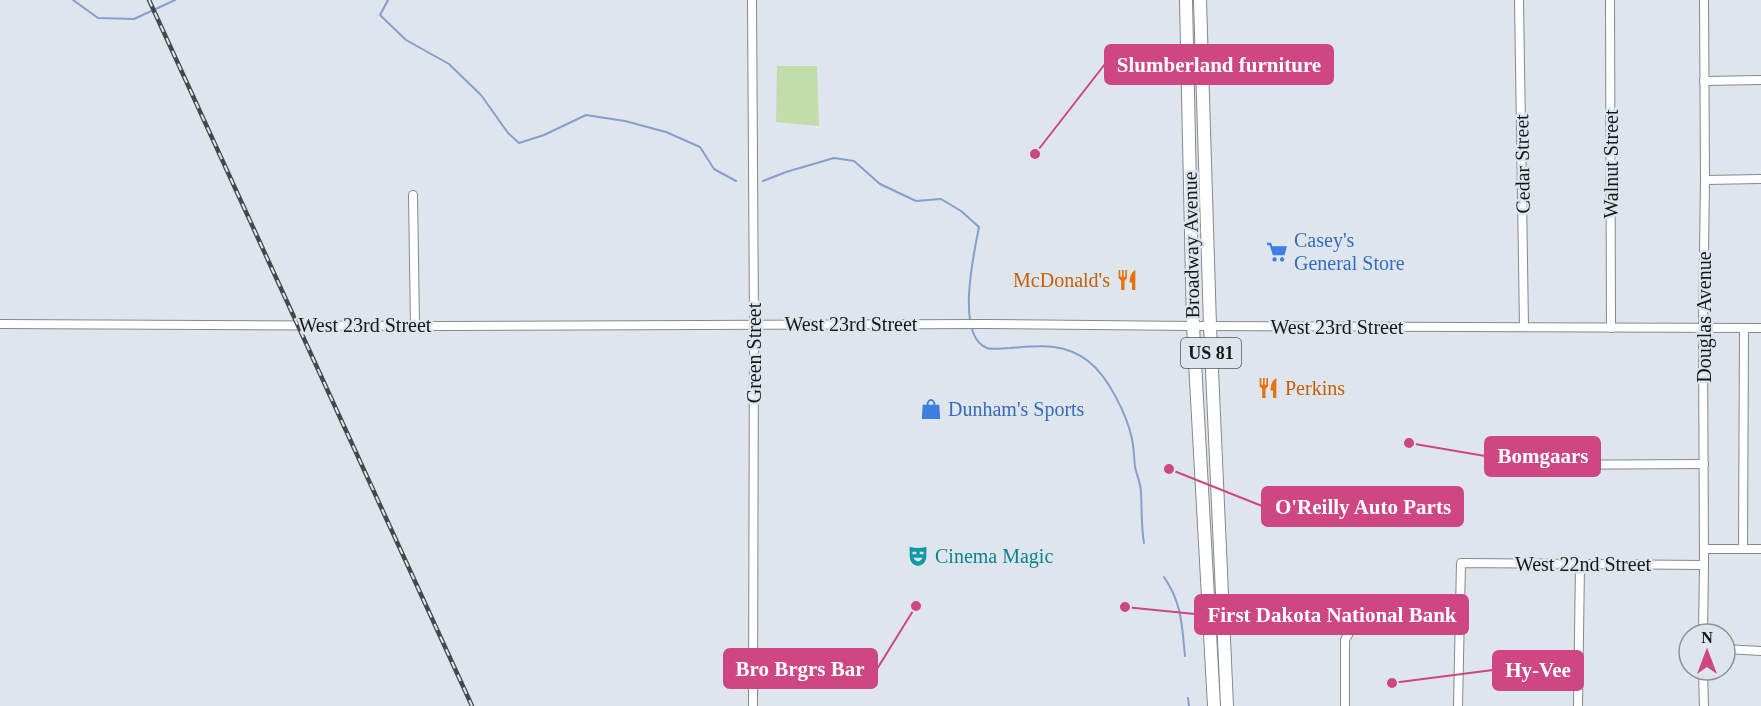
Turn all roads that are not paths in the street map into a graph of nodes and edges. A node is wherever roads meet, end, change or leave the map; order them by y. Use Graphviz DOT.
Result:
graph roads {
  1 [pos="752,0"];
  2 [pos="1186,0"];
  3 [pos="1200,0"];
  4 [pos="1520,0"];
  5 [pos="1610,0"];
  6 [pos="1704,0"];
  7 [pos="1761,80"];
  8 [pos="1704,81"];
  9 [pos="1761,179"];
  10 [pos="1705,180"];
  11 [pos="413,195"];
  12 [pos="0,324"];
  13 [pos="754,325"];
  14 [pos="415,326"];
  15 [pos="1192,326"];
  16 [pos="1210,326"];
  17 [pos="1524,327"];
  18 [pos="1611,328"];
  19 [pos="1703,328"];
  20 [pos="1744,328"];
  21 [pos="1761,328"];
  22 [pos="1704,464"];
  23 [pos="1500,465"];
  24 [pos="1704,549"];
  25 [pos="1743,549"];
  26 [pos="1761,549"];
  27 [pos="1580,564"];
  28 [pos="1704,565"];
  29 [pos="1356,621"];
  30 [pos="1703,622"];
  31 [pos="1737,650"];
  32 [pos="1761,651"];
  33 [pos="1703,682"];
  34 [pos="753,706"];
  35 [pos="1214,706"];
  36 [pos="1227,706"];
  37 [pos="1344,706"];
  38 [pos="1458,706"];
  39 [pos="1578,706"];
  40 [pos="1704,706"];
  1 -- 13 [label="street, Green Street"];
  2 -- 15 [label="highway, Broadway Avenue / US 81"];
  3 -- 16 [label="highway, Broadway Avenue / US 81"];
  4 -- 17 [label="street, Cedar Street"];
  5 -- 18 [label="street, Walnut Street"];
  6 -- 8 [label="street, Douglas Avenue"];
  7 -- 8 [label="street"];
  8 -- 10 [label="street, Douglas Avenue"];
  9 -- 10 [label="street"];
  10 -- 19 [label="street, Douglas Avenue"];
  11 -- 14 [label="street"];
  12 -- 14 [label="street, West 23rd Street"];
  13 -- 14 [label="street, West 23rd Street"];
  13 -- 15 [label="street, West 23rd Street"];
  13 -- 34 [label="street, Green Street"];
  15 -- 16 [label="street, West 23rd Street"];
  15 -- 35 [label="highway, Broadway Avenue / US 81"];
  16 -- 17 [label="street, West 23rd Street"];
  16 -- 36 [label="highway, Broadway Avenue / US 81"];
  17 -- 18 [label="street, West 23rd Street"];
  18 -- 19 [label="street, West 23rd Street"];
  19 -- 20 [label="street, West 23rd Street"];
  19 -- 22 [label="street, Douglas Avenue"];
  20 -- 21 [label="street, West 23rd Street"];
  20 -- 25 [label="street"];
  22 -- 23 [label="street"];
  22 -- 24 [label="street, Douglas Avenue"];
  24 -- 25 [label="street"];
  24 -- 28 [label="street, Douglas Avenue"];
  25 -- 26 [label="street"];
  27 -- 28 [label="street, West 22nd Street"];
  27 -- 38 [label="street, West 22nd Street"];
  27 -- 39 [label="street"];
  28 -- 30 [label="street, Douglas Avenue"];
  29 -- 37 [label="street"];
  31 -- 32 [label="street"];
  33 -- 40 [label="street"];
}
